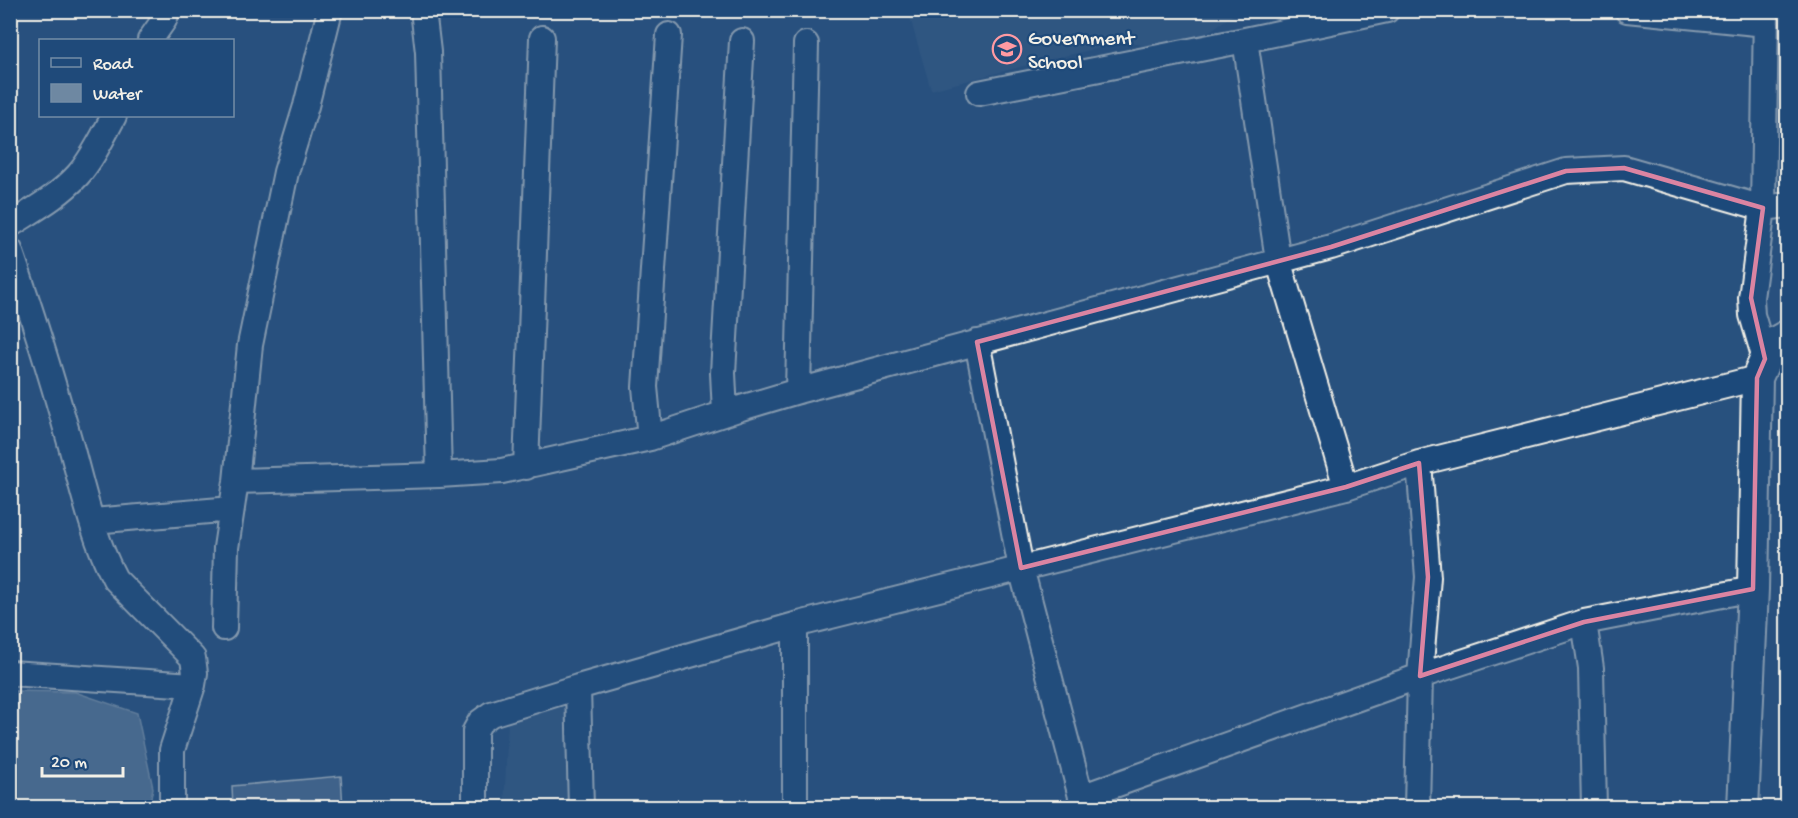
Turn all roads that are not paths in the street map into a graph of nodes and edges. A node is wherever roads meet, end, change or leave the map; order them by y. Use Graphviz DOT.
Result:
graph roads {
  1 [pos="168,10"];
  2 [pos="330,10"];
  3 [pos="423,10"];
  4 [pos="1627,10"];
  5 [pos="1375,12"];
  6 [pos="1766,17"];
  7 [pos="669,35"];
  8 [pos="542,38"];
  9 [pos="151,39"];
  10 [pos="1245,40"];
  11 [pos="742,41"];
  12 [pos="806,44"];
  13 [pos="979,93"];
  14 [pos="113,117"];
  15 [pos="1788,205"];
  16 [pos="1762,208"];
  17 [pos="10,225"];
  18 [pos="10,250"];
  19 [pos="1278,260"];
  20 [pos="20,312"];
  21 [pos="1788,335"];
  22 [pos="977,342"];
  23 [pos="1761,369"];
  24 [pos="798,391"];
  25 [pos="725,413"];
  26 [pos="650,438"];
  27 [pos="1419,463"];
  28 [pos="526,467"];
  29 [pos="440,475"];
  30 [pos="236,481"];
  31 [pos="1346,487"];
  32 [pos="232,509"];
  33 [pos="93,521"];
  34 [pos="1021,568"];
  35 [pos="1753,589"];
  36 [pos="1584,622"];
  37 [pos="795,625"];
  38 [pos="224,628"];
  39 [pos="10,673"];
  40 [pos="1420,676"];
  41 [pos="193,685"];
  42 [pos="578,687"];
  43 [pos="1083,802"];
  44 [pos="172,807"];
  45 [pos="475,807"];
  46 [pos="581,807"];
  47 [pos="795,807"];
  48 [pos="1417,807"];
  49 [pos="1594,807"];
  50 [pos="1743,807"];
  1 -- 9 [label="street"];
  2 -- 30 [label="street"];
  3 -- 29 [label="street"];
  4 -- 6 [label="street"];
  5 -- 10 [label="street"];
  6 -- 16 [label="street"];
  7 -- 26 [label="street"];
  8 -- 28 [label="street"];
  10 -- 13 [label="street"];
  10 -- 19 [label="street"];
  11 -- 25 [label="street"];
  12 -- 24 [label="street"];
  14 -- 17 [label="street"];
  15 -- 16 [label="street"];
  16 -- 19 [label="street"];
  16 -- 23 [label="street"];
  18 -- 20 [label="street"];
  19 -- 22 [label="street"];
  19 -- 31 [label="street"];
  20 -- 33 [label="street"];
  21 -- 23 [label="street"];
  22 -- 24 [label="street"];
  22 -- 34 [label="street"];
  23 -- 27 [label="street"];
  23 -- 35 [label="street"];
  24 -- 25 [label="street"];
  25 -- 26 [label="street"];
  26 -- 28 [label="street"];
  27 -- 31 [label="street"];
  27 -- 40 [label="street"];
  28 -- 29 [label="street"];
  29 -- 30 [label="street"];
  30 -- 32 [label="street"];
  31 -- 34 [label="street"];
  32 -- 33 [label="street"];
  32 -- 38 [label="street"];
  33 -- 41 [label="street"];
  34 -- 37 [label="street"];
  34 -- 43 [label="street"];
  35 -- 36 [label="street"];
  35 -- 50 [label="street"];
  36 -- 40 [label="street"];
  36 -- 49 [label="street"];
  37 -- 42 [label="street"];
  37 -- 47 [label="street"];
  39 -- 41 [label="street"];
  40 -- 43 [label="street"];
  40 -- 48 [label="street"];
  41 -- 44 [label="street"];
  42 -- 45 [label="street"];
  42 -- 46 [label="street"];
}
